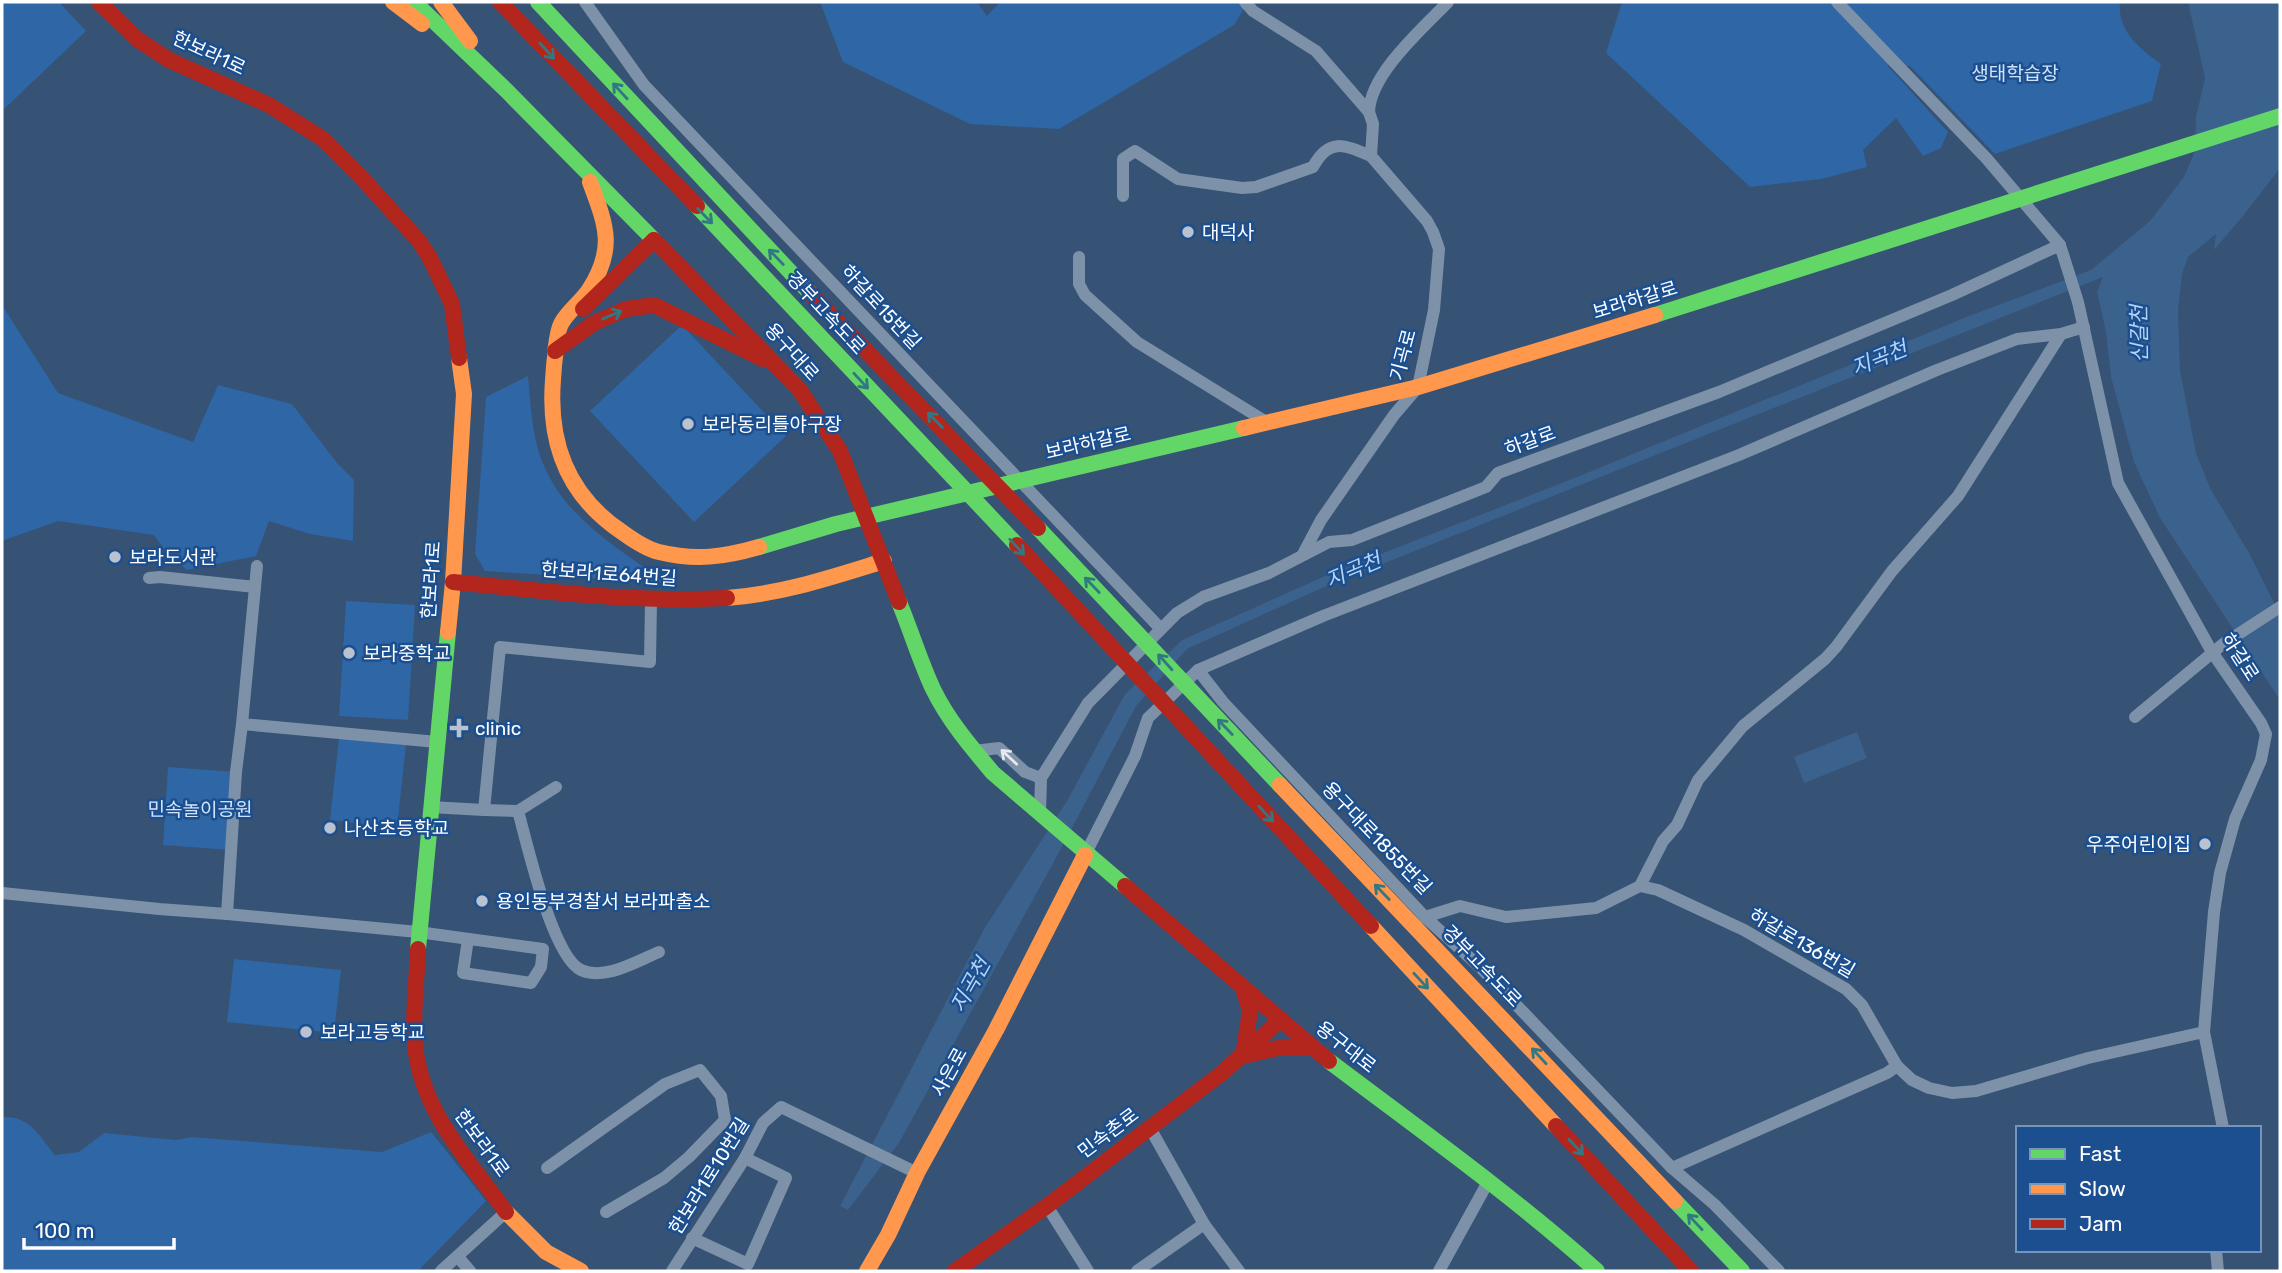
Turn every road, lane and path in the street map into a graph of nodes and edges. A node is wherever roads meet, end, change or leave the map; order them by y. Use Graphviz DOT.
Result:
graph roads {
  1 [pos="99,2"];
  2 [pos="393,2"];
  3 [pos="414,2"];
  4 [pos="441,2"];
  5 [pos="500,2"];
  6 [pos="538,2"];
  7 [pos="585,2"];
  8 [pos="1245,2"];
  9 [pos="1448,2"];
  10 [pos="1837,2"];
  11 [pos="507,91"];
  12 [pos="1368,112"];
  13 [pos="2280,116"];
  14 [pos="1371,156"];
  15 [pos="587,174"];
  16 [pos="1123,196"];
  17 [pos="654,240"];
  18 [pos="2060,247"];
  19 [pos="1079,257"];
  20 [pos="2084,327"];
  21 [pos="2061,334"];
  22 [pos="555,351"];
  23 [pos="779,367"];
  24 [pos="1418,387"];
  25 [pos="1268,423"];
  26 [pos="1303,554"];
  27 [pos="884,561"];
  28 [pos="257,565"];
  29 [pos="149,578"];
  30 [pos="453,582"];
  31 [pos="255,587"];
  32 [pos="651,601"];
  33 [pos="2280,607"];
  34 [pos="1160,628"];
  35 [pos="2213,652"];
  36 [pos="1198,670"];
  37 [pos="2134,717"];
  38 [pos="242,724"];
  39 [pos="437,743"];
  40 [pos="974,751"];
  41 [pos="1041,778"];
  42 [pos="556,787"];
  43 [pos="430,807"];
  44 [pos="1035,809"];
  45 [pos="484,810"];
  46 [pos="518,811"];
  47 [pos="1081,850"];
  48 [pos="1640,886"];
  49 [pos="2,893"];
  50 [pos="227,914"];
  51 [pos="1425,916"];
  52 [pos="418,932"];
  53 [pos="468,939"];
  54 [pos="659,952"];
  55 [pos="1244,990"];
  56 [pos="1280,1020"];
  57 [pos="2204,1032"];
  58 [pos="1313,1048"];
  59 [pos="1243,1056"];
  60 [pos="1896,1066"];
  61 [pos="2223,1126"];
  62 [pos="1150,1128"];
  63 [pos="745,1158"];
  64 [pos="547,1168"];
  65 [pos="1672,1168"];
  66 [pos="911,1170"];
  67 [pos="1488,1182"];
  68 [pos="1046,1206"];
  69 [pos="506,1212"];
  70 [pos="606,1212"];
  71 [pos="1204,1224"];
  72 [pos="692,1238"];
  73 [pos="2216,1252"];
  74 [pos="458,1257"];
  75 [pos="441,1271"];
  76 [pos="470,1271"];
  77 [pos="581,1271"];
  78 [pos="672,1271"];
  79 [pos="867,1271"];
  80 [pos="955,1271"];
  81 [pos="1088,1271"];
  82 [pos="1138,1271"];
  83 [pos="1239,1271"];
  84 [pos="1439,1271"];
  85 [pos="1597,1271"];
  86 [pos="1691,1271"];
  87 [pos="1742,1271"];
  88 [pos="1779,1271"];
  89 [pos="2218,1271"];
  1 -- 30 [label="main road, 한보라1로"];
  2 -- 11 [label="main road"];
  3 -- 11 [label="main road, 용구대로"];
  4 -- 11 [label="main road"];
  5 -- 86 [label="main road, 경부고속도로, one-way"];
  87 -- 6 [label="main road, 경부고속도로, one-way"];
  7 -- 34 [label="street, 하갈로15번길"];
  8 -- 12 [label="street"];
  9 -- 12 [label="street"];
  10 -- 18 [label="street"];
  11 -- 15 [label="main road, 용구대로"];
  12 -- 14 [label="street"];
  13 -- 24 [label="main road, 보라하갈로"];
  14 -- 16 [label="street"];
  14 -- 24 [label="street, 기곡로"];
  15 -- 17 [label="main road, 용구대로"];
  15 -- 22 [label="main road"];
  17 -- 22 [label="main road, 보라하갈로"];
  17 -- 23 [label="main road, 용구대로"];
  18 -- 20 [label="street, 하갈로"];
  18 -- 26 [label="street, 하갈로"];
  19 -- 25 [label="street"];
  20 -- 21 [label="street"];
  20 -- 35 [label="street, 하갈로"];
  21 -- 36 [label="street"];
  21 -- 48 [label="street"];
  22 -- 23 [label="main road, one-way"];
  22 -- 25 [label="main road, 보라하갈로"];
  23 -- 27 [label="main road, 용구대로"];
  24 -- 25 [label="main road, 보라하갈로"];
  24 -- 26 [label="street, 기곡로"];
  26 -- 34 [label="street, 하갈로"];
  27 -- 32 [label="main road, 한보라1로64번길"];
  27 -- 40 [label="main road, 용구대로"];
  28 -- 31 [label="street"];
  29 -- 31 [label="street"];
  30 -- 32 [label="main road, 한보라1로64번길"];
  30 -- 39 [label="main road, 한보라1로"];
  31 -- 38 [label="street"];
  32 -- 45 [label="street"];
  33 -- 35 [label="street"];
  34 -- 41 [label="street, 하갈로"];
  35 -- 37 [label="street"];
  35 -- 57 [label="street, 하갈로"];
  36 -- 47 [label="street"];
  36 -- 51 [label="street, 용구대로1855번길"];
  38 -- 39 [label="street"];
  38 -- 50 [label="street"];
  39 -- 43 [label="main road, 한보라1로"];
  41 -- 40 [label="street, one-way"];
  40 -- 44 [label="main road, 용구대로"];
  41 -- 44 [label="street"];
  42 -- 46 [label="street"];
  43 -- 45 [label="street"];
  43 -- 52 [label="main road, 한보라1로"];
  44 -- 47 [label="main road, 용구대로"];
  45 -- 46 [label="street"];
  46 -- 54 [label="street"];
  47 -- 55 [label="main road, 용구대로"];
  47 -- 66 [label="main road, 사은로"];
  48 -- 51 [label="street"];
  48 -- 60 [label="street, 하갈로136번길"];
  49 -- 50 [label="street"];
  50 -- 52 [label="street"];
  51 -- 65 [label="street, 용구대로1855번길"];
  52 -- 53 [label="street"];
  52 -- 69 [label="main road, 한보라1로"];
  53 -- 53 [label="street"];
  55 -- 56 [label="main road, 용구대로"];
  55 -- 59 [label="main road"];
  56 -- 58 [label="main road, 용구대로"];
  56 -- 59 [label="main road, 민속촌로"];
  57 -- 60 [label="street, 하갈로136번길"];
  57 -- 61 [label="street, 하갈로"];
  58 -- 59 [label="main road"];
  58 -- 67 [label="main road, 용구대로"];
  59 -- 62 [label="main road, 민속촌로"];
  60 -- 65 [label="street"];
  62 -- 68 [label="main road, 민속촌로"];
  62 -- 71 [label="street"];
  63 -- 66 [label="street, 한보라1로10번길"];
  63 -- 72 [label="street, 한보라1로10번길"];
  63 -- 72 [label="street"];
  64 -- 70 [label="street"];
  65 -- 88 [label="street, 용구대로1855번길"];
  66 -- 79 [label="main road, 사은로"];
  67 -- 84 [label="street"];
  67 -- 85 [label="main road, 용구대로"];
  68 -- 80 [label="main road, 민속촌로"];
  68 -- 81 [label="street"];
  69 -- 74 [label="street"];
  69 -- 77 [label="main road, 한보라1로"];
  71 -- 82 [label="street"];
  71 -- 83 [label="street"];
  72 -- 78 [label="street, 한보라1로10번길"];
  73 -- 89 [label="street"];
  74 -- 75 [label="street"];
  74 -- 76 [label="street"];
}
